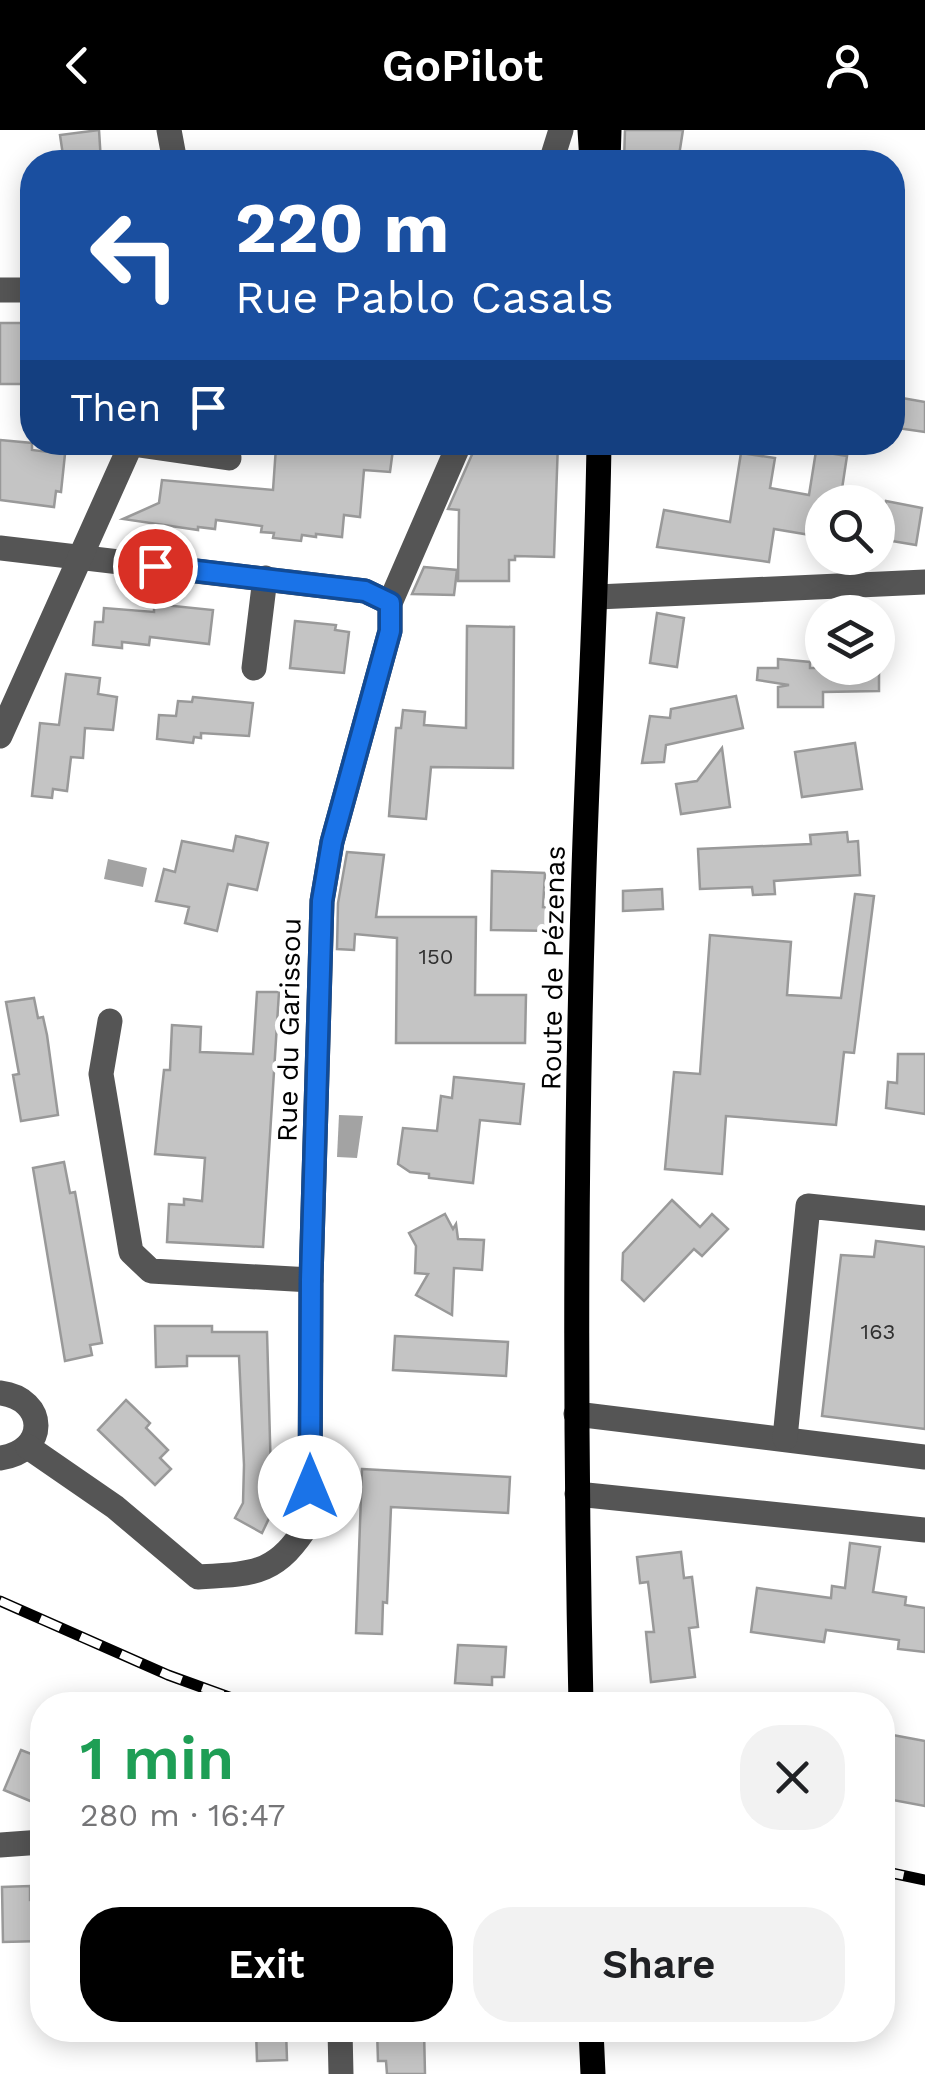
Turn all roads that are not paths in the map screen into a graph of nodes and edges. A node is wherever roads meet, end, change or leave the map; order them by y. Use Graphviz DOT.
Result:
graph roads {
  1 [pos="127,455"];
  2 [pos="210,455"];
  3 [pos="454,455"];
  4 [pos="599,455"];
  5 [pos="229,458"];
  6 [pos="0,548"];
  7 [pos="81,558"];
  8 [pos="265,578"];
  9 [pos="925,582"];
  10 [pos="596,597"];
  11 [pos="390,603"];
  12 [pos="254,668"];
  13 [pos="0,736"];
  14 [pos="110,1020"];
  15 [pos="925,1218"];
  16 [pos="311,1280"];
  17 [pos="0,1394"];
  18 [pos="576,1414"];
  19 [pos="785,1438"];
  20 [pos="28,1447"];
  21 [pos="925,1457"];
  22 [pos="0,1458"];
  23 [pos="577,1494"];
  24 [pos="925,1530"];
  25 [pos="582,1692"];
  26 [pos="30,1843"];
  27 [pos="0,1845"];
  28 [pos="340,2042"];
  29 [pos="592,2042"];
  30 [pos="341,2074"];
  31 [pos="593,2074"];
  1 -- 7 [label="street"];
  2 -- 5 [label="street"];
  3 -- 11 [label="street, Rue du Garissou"];
  4 -- 10 [label="main road, Route de Pézenas"];
  6 -- 7 [label="street"];
  7 -- 8 [label="street"];
  7 -- 13 [label="street"];
  8 -- 11 [label="street"];
  8 -- 12 [label="street"];
  9 -- 10 [label="street"];
  10 -- 18 [label="main road, Route de Pézenas"];
  11 -- 16 [label="street, Rue du Garissou"];
  14 -- 16 [label="street"];
  15 -- 19 [label="street"];
  16 -- 20 [label="street, Rue du Garissou"];
  17 -- 20 [label="street"];
  18 -- 19 [label="street"];
  18 -- 23 [label="main road, Route de Pézenas"];
  19 -- 21 [label="street"];
  20 -- 22 [label="street"];
  23 -- 24 [label="street"];
  23 -- 25 [label="main road, Route de Pézenas"];
  26 -- 27 [label="street"];
  28 -- 30 [label="street"];
  29 -- 31 [label="main road"];
}
